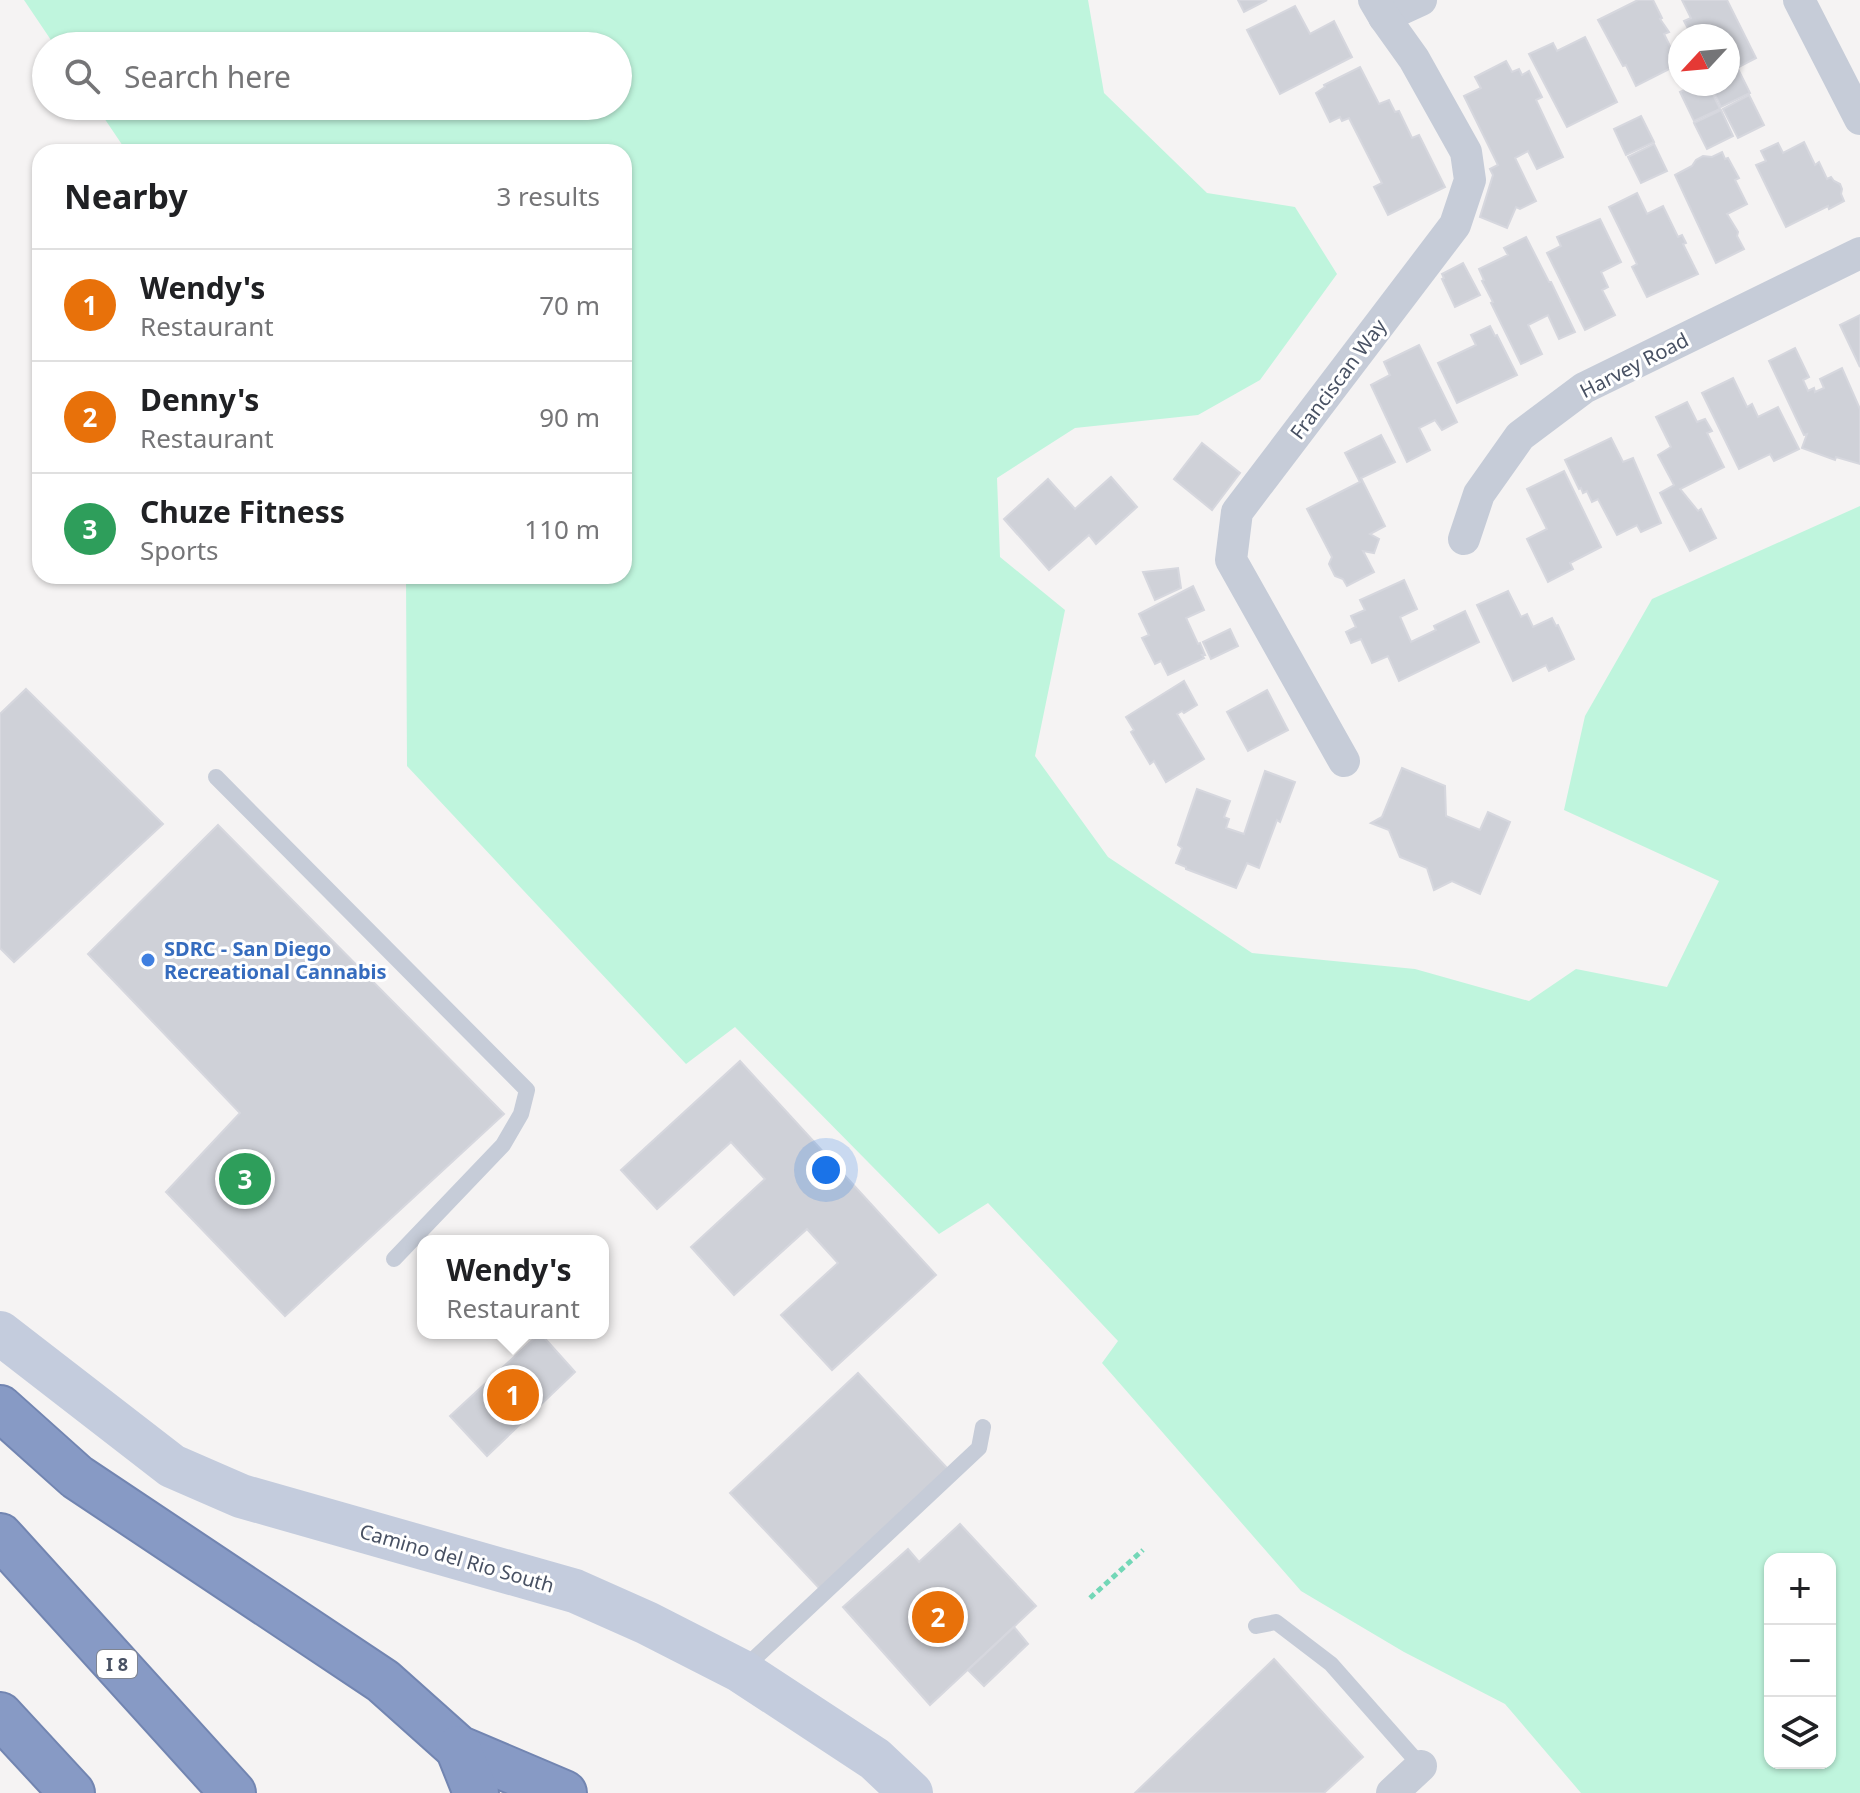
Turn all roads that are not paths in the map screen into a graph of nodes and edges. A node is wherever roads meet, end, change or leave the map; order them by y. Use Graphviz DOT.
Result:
graph roads {
  1 [pos="1421,0"];
  2 [pos="1799,0"];
  3 [pos="1379,9"];
  4 [pos="1860,119"];
  5 [pos="1860,253"];
  6 [pos="1464,539"];
  7 [pos="1344,761"];
  8 [pos="216,777"];
  9 [pos="394,1259"];
  10 [pos="0,1333"];
  11 [pos="0,1408"];
  12 [pos="983,1427"];
  13 [pos="0,1536"];
  14 [pos="1256,1626"];
  15 [pos="741,1671"];
  16 [pos="0,1715"];
  17 [pos="458,1748"];
  18 [pos="1421,1766"];
  19 [pos="72,1793"];
  20 [pos="233,1793"];
  21 [pos="476,1793"];
  22 [pos="564,1793"];
  23 [pos="911,1793"];
  24 [pos="1392,1793"];
  1 -- 3 [label="street"];
  2 -- 4 [label="street"];
  3 -- 7 [label="street, Franciscan Way"];
  5 -- 6 [label="street, Harvey Road"];
  8 -- 9 [label="lane"];
  10 -- 15 [label="street, Camino del Rio South"];
  11 -- 17 [label="highway"];
  12 -- 15 [label="lane"];
  13 -- 20 [label="highway, I 8"];
  14 -- 18 [label="lane"];
  15 -- 23 [label="street, Camino del Rio South"];
  16 -- 19 [label="highway"];
  17 -- 21 [label="highway"];
  17 -- 22 [label="highway"];
  18 -- 24 [label="street"];
}
